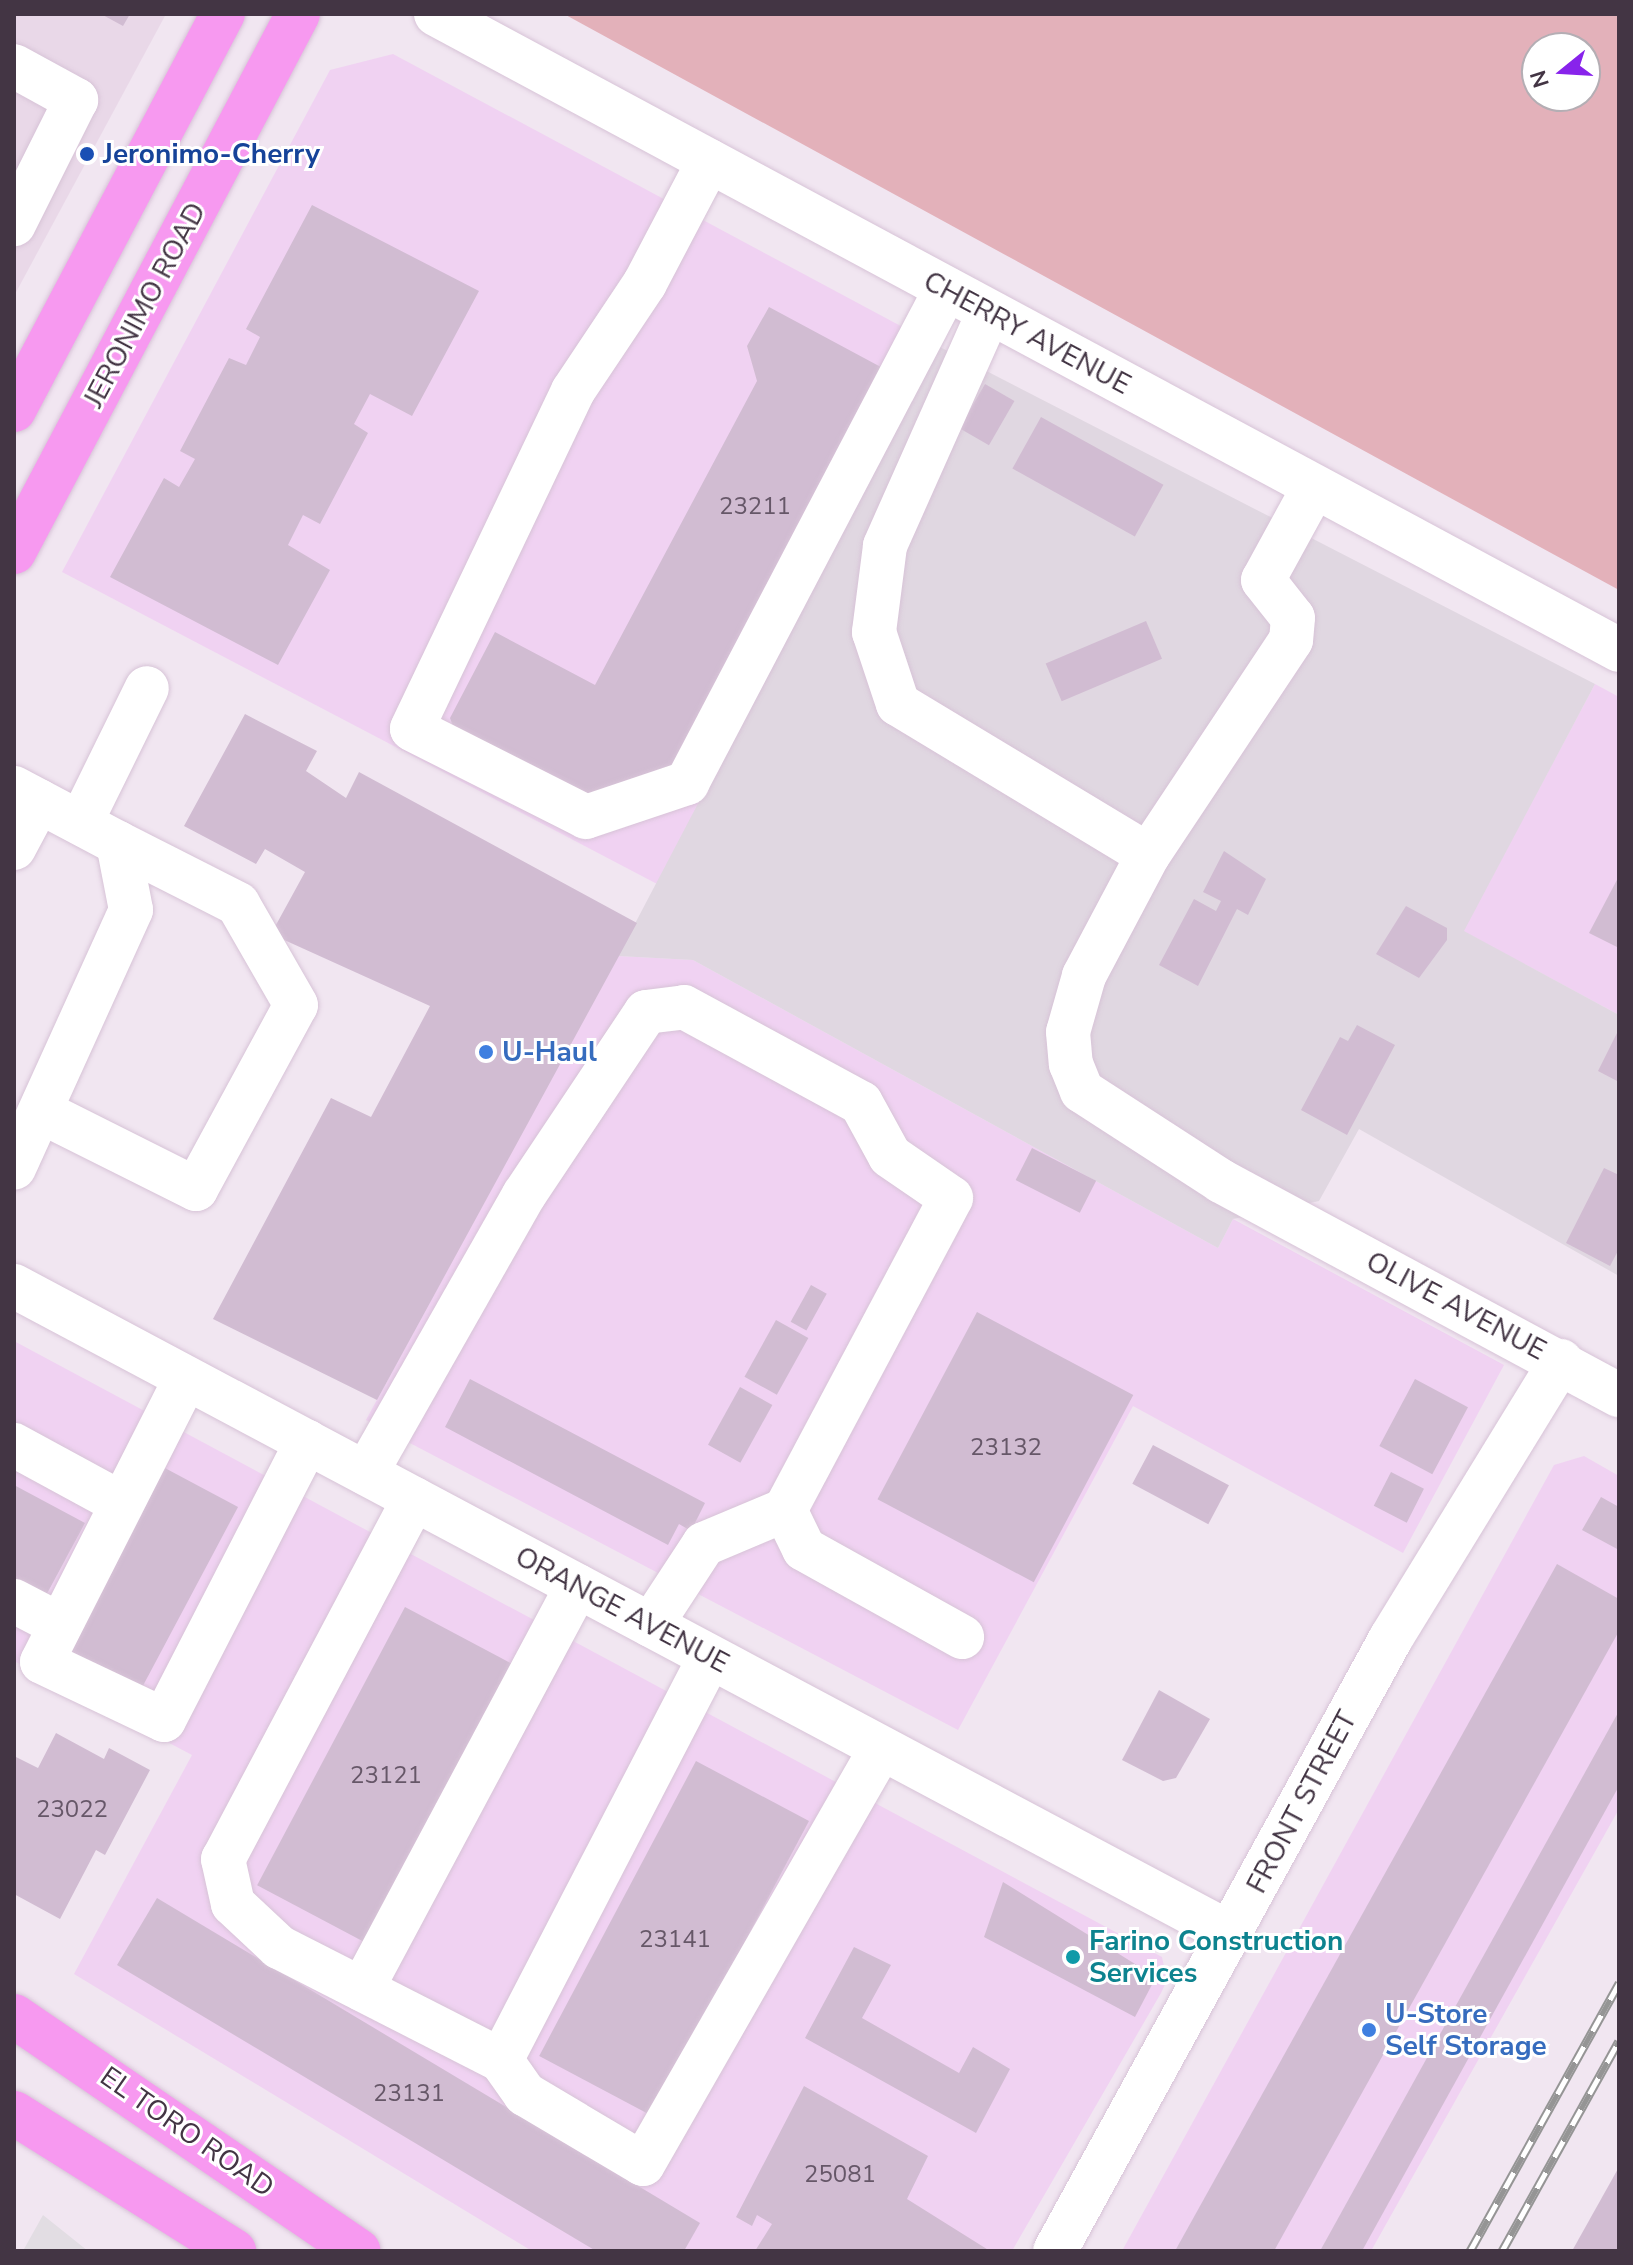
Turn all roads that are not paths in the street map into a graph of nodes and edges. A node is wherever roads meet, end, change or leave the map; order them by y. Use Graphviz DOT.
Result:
graph roads {
  1 [pos="223,14"];
  2 [pos="298,14"];
  3 [pos="436,14"];
  4 [pos="14,66"];
  5 [pos="709,161"];
  6 [pos="14,224"];
  7 [pos="946,289"];
  8 [pos="989,312"];
  9 [pos="14,410"];
  10 [pos="1314,487"];
  11 [pos="14,552"];
  12 [pos="1619,650"];
  13 [pos="147,688"];
  14 [pos="26,794"];
  15 [pos="99,832"];
  16 [pos="14,848"];
  17 [pos="1148,855"];
  18 [pos="44,1113"];
  19 [pos="14,1168"];
  20 [pos="14,1286"];
  21 [pos="1561,1361"];
  22 [pos="186,1378"];
  23 [pos="1619,1395"];
  24 [pos="307,1442"];
  25 [pos="14,1445"];
  26 [pos="366,1473"];
  27 [pos="414,1499"];
  28 [pos="121,1503"];
  29 [pos="785,1510"];
  30 [pos="577,1586"];
  31 [pos="14,1601"];
  32 [pos="60,1625"];
  33 [pos="651,1625"];
  34 [pos="962,1637"];
  35 [pos="710,1657"];
  36 [pos="881,1749"];
  37 [pos="1231,1934"];
  38 [pos="362,1989"];
  39 [pos="14,2016"];
  40 [pos="501,2060"];
  41 [pos="14,2113"];
  42 [pos="234,2251"];
  43 [pos="359,2251"];
  44 [pos="1055,2251"];
  1 -- 9 [label="main road"];
  2 -- 11 [label="main road, JERONIMO ROAD"];
  3 -- 5 [label="street, CHERRY AVENUE"];
  4 -- 6 [label="street"];
  5 -- 7 [label="street, CHERRY AVENUE"];
  5 -- 7 [label="street"];
  7 -- 8 [label="street, CHERRY AVENUE"];
  8 -- 10 [label="street, CHERRY AVENUE"];
  8 -- 17 [label="street"];
  10 -- 12 [label="street, CHERRY AVENUE"];
  10 -- 17 [label="street, OLIVE AVENUE"];
  13 -- 15 [label="street"];
  14 -- 15 [label="street"];
  14 -- 16 [label="street"];
  15 -- 18 [label="street"];
  15 -- 18 [label="street"];
  17 -- 21 [label="street, OLIVE AVENUE"];
  18 -- 19 [label="street"];
  20 -- 22 [label="street, ORANGE AVENUE"];
  21 -- 23 [label="street, OLIVE AVENUE"];
  21 -- 37 [label="street, FRONT STREET"];
  22 -- 24 [label="street, ORANGE AVENUE"];
  22 -- 28 [label="street"];
  24 -- 26 [label="street, ORANGE AVENUE"];
  24 -- 32 [label="street"];
  25 -- 28 [label="street"];
  26 -- 27 [label="street, ORANGE AVENUE"];
  26 -- 29 [label="street"];
  27 -- 30 [label="street, ORANGE AVENUE"];
  27 -- 38 [label="street"];
  28 -- 32 [label="street"];
  29 -- 33 [label="street"];
  29 -- 34 [label="street"];
  30 -- 33 [label="street, ORANGE AVENUE"];
  30 -- 38 [label="street"];
  31 -- 32 [label="street"];
  33 -- 35 [label="street, ORANGE AVENUE"];
  35 -- 36 [label="street, ORANGE AVENUE"];
  35 -- 40 [label="street"];
  36 -- 37 [label="street, ORANGE AVENUE"];
  36 -- 40 [label="street"];
  37 -- 44 [label="street, FRONT STREET"];
  38 -- 40 [label="street"];
  39 -- 43 [label="main road, EL TORO ROAD"];
  41 -- 42 [label="main road"];
}
